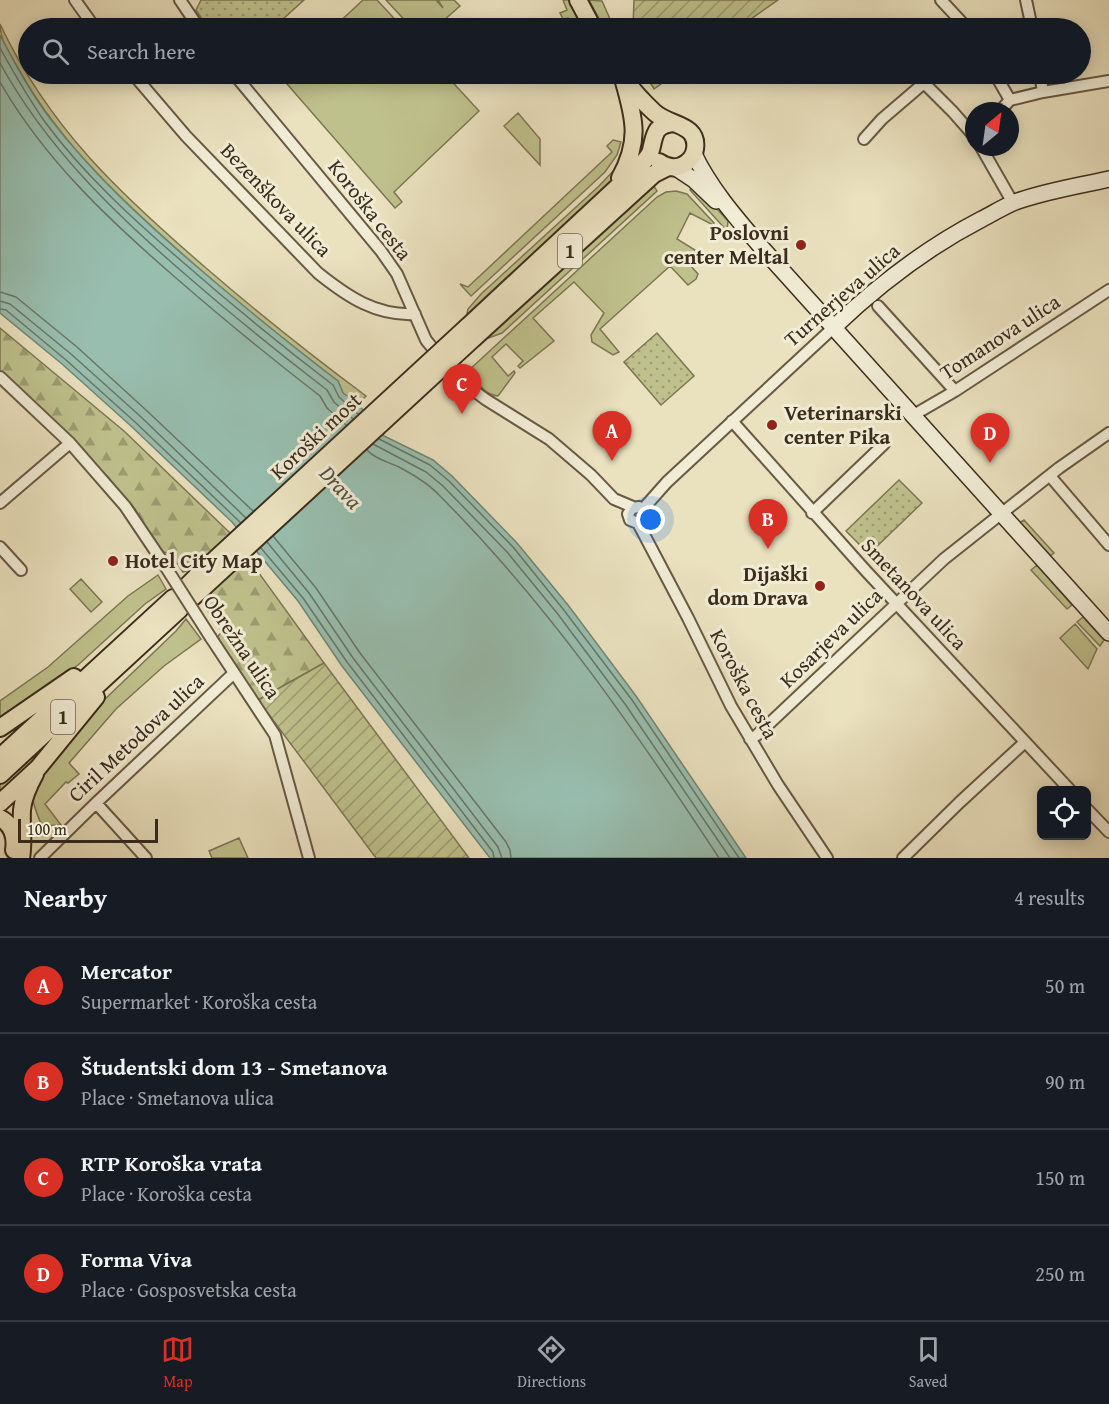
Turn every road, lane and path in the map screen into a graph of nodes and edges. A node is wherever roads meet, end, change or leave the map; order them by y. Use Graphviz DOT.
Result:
graph roads {
  1 [pos="75,0"];
  2 [pos="180,0"];
  3 [pos="578,0"];
  4 [pos="1026,0"];
  5 [pos="943,2"];
  6 [pos="88,18"];
  7 [pos="193,18"];
  8 [pos="588,18"];
  9 [pos="958,18"];
  10 [pos="1030,18"];
  11 [pos="1109,81"];
  12 [pos="142,84"];
  13 [pos="242,84"];
  14 [pos="624,84"];
  15 [pos="626,84"];
  16 [pos="629,84"];
  17 [pos="923,84"];
  18 [pos="925,84"];
  19 [pos="1001,84"];
  20 [pos="1042,84"];
  21 [pos="1043,92"];
  22 [pos="1010,100"];
  23 [pos="674,123"];
  24 [pos="965,126"];
  25 [pos="864,139"];
  26 [pos="653,141"];
  27 [pos="694,154"];
  28 [pos="986,156"];
  29 [pos="672,167"];
  30 [pos="1109,179"];
  31 [pos="608,196"];
  32 [pos="1013,203"];
  33 [pos="732,213"];
  34 [pos="1109,290"];
  35 [pos="878,306"];
  36 [pos="416,314"];
  37 [pos="833,328"];
  38 [pos="470,333"];
  39 [pos="0,376"];
  40 [pos="955,392"];
  41 [pos="912,416"];
  42 [pos="732,421"];
  43 [pos="1109,433"];
  44 [pos="70,443"];
  45 [pos="884,444"];
  46 [pos="1050,476"];
  47 [pos="0,503"];
  48 [pos="812,513"];
  49 [pos="1002,513"];
  50 [pos="636,514"];
  51 [pos="1109,544"];
  52 [pos="0,547"];
  53 [pos="21,570"];
  54 [pos="195,587"];
  55 [pos="895,603"];
  56 [pos="176,604"];
  57 [pos="1109,633"];
  58 [pos="120,655"];
  59 [pos="234,673"];
  60 [pos="0,728"];
  61 [pos="750,739"];
  62 [pos="1025,742"];
  63 [pos="0,758"];
  64 [pos="38,768"];
  65 [pos="0,775"];
  66 [pos="1066,786"];
  67 [pos="0,803"];
  68 [pos="96,803"];
  69 [pos="1091,813"];
  70 [pos="0,818"];
  71 [pos="1109,832"];
  72 [pos="13,858"];
  73 [pos="21,858"];
  74 [pos="40,858"];
  75 [pos="146,858"];
  76 [pos="309,858"];
  77 [pos="827,858"];
  78 [pos="903,858"];
  1 -- 6 [label="street"];
  2 -- 7 [label="street"];
  3 -- 8 [label="main road"];
  4 -- 10 [label="street"];
  5 -- 9 [label="street"];
  11 -- 21 [label="street"];
  12 -- 36 [label="street, Bezenškova ulica"];
  13 -- 36 [label="street, Koroška cesta"];
  14 -- 31 [label="main road, 1"];
  15 -- 26 [label="main road"];
  16 -- 23 [label="main road"];
  17 -- 25 [label="street"];
  18 -- 24 [label="street"];
  19 -- 22 [label="street"];
  20 -- 21 [label="street"];
  21 -- 22 [label="street"];
  23 -- 26 [label="main road"];
  23 -- 27 [label="main road"];
  26 -- 29 [label="main road"];
  26 -- 31 [label="main road, 1"];
  27 -- 29 [label="main road, 1"];
  27 -- 33 [label="street"];
  28 -- 32 [label="street"];
  29 -- 33 [label="street"];
  29 -- 38 [label="main road, 1"];
  30 -- 32 [label="street, Turnerjeva ulica"];
  31 -- 38 [label="main road, 1"];
  32 -- 37 [label="street, Turnerjeva ulica"];
  33 -- 37 [label="street"];
  34 -- 40 [label="street, Tomanova ulica"];
  35 -- 40 [label="street"];
  36 -- 50 [label="street, Koroška cesta"];
  37 -- 41 [label="street"];
  37 -- 42 [label="street, Turnerjeva ulica"];
  38 -- 54 [label="main road, Koroški most / 1, bridge"];
  39 -- 44 [label="street, Obrežna ulica"];
  40 -- 41 [label="street, Tomanova ulica"];
  41 -- 49 [label="street"];
  42 -- 48 [label="street, Smetanova ulica"];
  42 -- 50 [label="street, Turnerjeva ulica"];
  43 -- 46 [label="street, Kosarjeva ulica"];
  44 -- 47 [label="street"];
  44 -- 59 [label="street, Obrežna ulica, bridge"];
  45 -- 48 [label="street"];
  46 -- 49 [label="street, Kosarjeva ulica"];
  46 -- 51 [label="street"];
  48 -- 55 [label="street, Smetanova ulica"];
  49 -- 55 [label="street, Kosarjeva ulica"];
  49 -- 57 [label="street"];
  50 -- 61 [label="street, Koroška cesta"];
  52 -- 53 [label="street"];
  55 -- 61 [label="street, Kosarjeva ulica"];
  55 -- 62 [label="street, Smetanova ulica"];
  56 -- 58 [label="main road, 1"];
  58 -- 60 [label="main road"];
  58 -- 63 [label="main road, 1"];
  58 -- 64 [label="main road"];
  58 -- 65 [label="main road, 1"];
  59 -- 68 [label="street, Ciril Metodova ulica"];
  59 -- 76 [label="street, Obrežna ulica"];
  61 -- 77 [label="street, Koroška cesta"];
  62 -- 66 [label="street, Smetanova ulica"];
  62 -- 78 [label="street"];
  64 -- 67 [label="main road"];
  64 -- 73 [label="main road"];
  68 -- 74 [label="street, Ciril Metodova ulica"];
  68 -- 75 [label="street"];
  69 -- 71 [label="street"];
  70 -- 72 [label="main road"];
}
